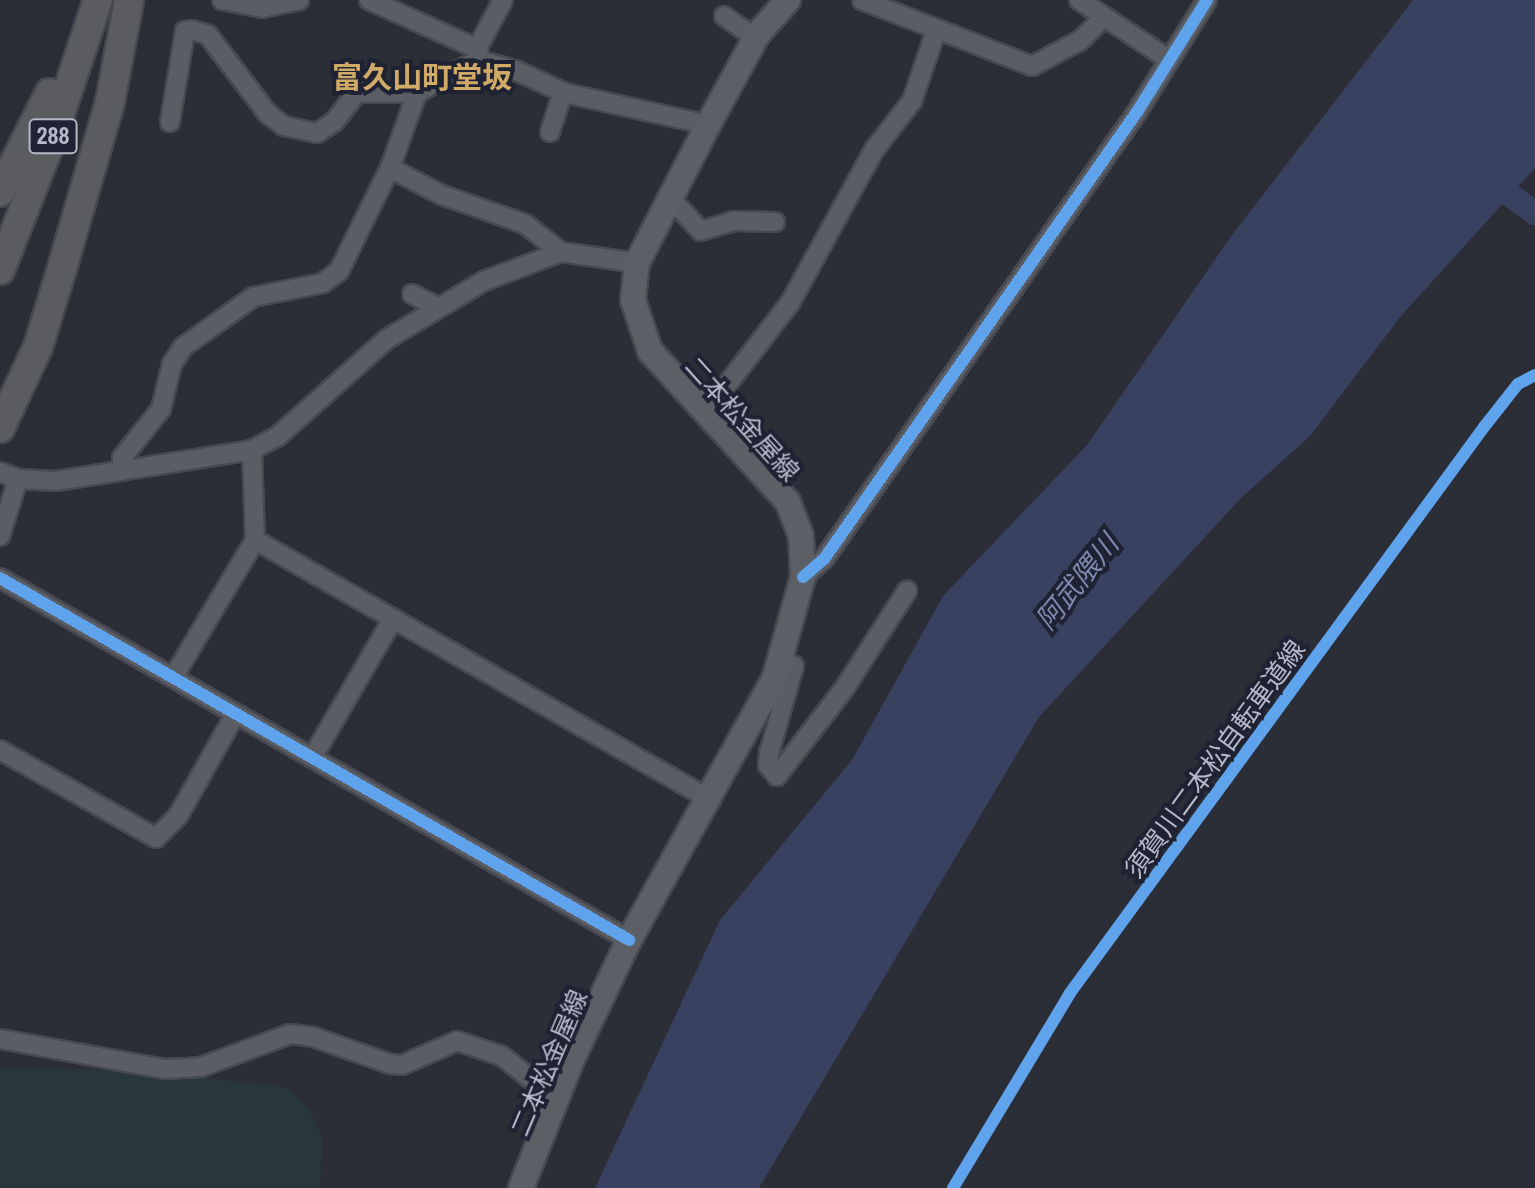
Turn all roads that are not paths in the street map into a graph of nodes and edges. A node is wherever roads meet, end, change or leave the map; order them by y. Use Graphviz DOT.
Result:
graph roads {
  1 [pos="84,0"];
  2 [pos="98,0"];
  3 [pos="129,0"];
  4 [pos="222,0"];
  5 [pos="299,0"];
  6 [pos="369,0"];
  7 [pos="503,0"];
  8 [pos="862,0"];
  9 [pos="1079,0"];
  10 [pos="1207,0"];
  11 [pos="777,11"];
  12 [pos="724,16"];
  13 [pos="1104,17"];
  14 [pos="936,31"];
  15 [pos="478,55"];
  16 [pos="1168,59"];
  17 [pos="563,92"];
  18 [pos="417,93"];
  19 [pos="170,122"];
  20 [pos="708,125"];
  21 [pos="550,132"];
  22 [pos="390,168"];
  23 [pos="0,192"];
  24 [pos="670,198"];
  25 [pos="775,222"];
  26 [pos="561,252"];
  27 [pos="637,263"];
  28 [pos="0,270"];
  29 [pos="412,294"];
  30 [pos="436,306"];
  31 [pos="706,412"];
  32 [pos="0,428"];
  33 [pos="252,450"];
  34 [pos="122,471"];
  35 [pos="0,472"];
  36 [pos="18,479"];
  37 [pos="0,536"];
  38 [pos="255,540"];
  39 [pos="803,577"];
  40 [pos="0,578"];
  41 [pos="907,591"];
  42 [pos="393,619"];
  43 [pos="782,661"];
  44 [pos="174,676"];
  45 [pos="235,715"];
  46 [pos="0,750"];
  47 [pos="312,758"];
  48 [pos="711,800"];
  49 [pos="629,940"];
  50 [pos="0,1039"];
  51 [pos="556,1099"];
  52 [pos="521,1188"];
  1 -- 23 [label="highway"];
  2 -- 28 [label="highway, 288"];
  3 -- 32 [label="highway"];
  4 -- 5 [label="street"];
  6 -- 15 [label="street"];
  7 -- 15 [label="street"];
  8 -- 14 [label="street"];
  9 -- 13 [label="street"];
  10 -- 16 [label="street"];
  11 -- 12 [label="street"];
  11 -- 20 [label="main road, 二本松金屋線"];
  13 -- 14 [label="street"];
  13 -- 16 [label="street"];
  14 -- 31 [label="street"];
  15 -- 17 [label="street"];
  15 -- 18 [label="street"];
  16 -- 39 [label="street"];
  17 -- 20 [label="street"];
  17 -- 21 [label="street"];
  18 -- 19 [label="street"];
  18 -- 22 [label="street"];
  20 -- 24 [label="main road, 二本松金屋線"];
  22 -- 26 [label="street"];
  22 -- 34 [label="street"];
  24 -- 25 [label="street"];
  24 -- 27 [label="main road, 二本松金屋線"];
  26 -- 27 [label="street"];
  26 -- 30 [label="street"];
  27 -- 31 [label="main road, 二本松金屋線"];
  29 -- 30 [label="street"];
  30 -- 33 [label="street"];
  31 -- 39 [label="main road, 二本松金屋線"];
  33 -- 34 [label="street"];
  33 -- 38 [label="street"];
  34 -- 36 [label="street"];
  35 -- 36 [label="street"];
  36 -- 37 [label="street"];
  38 -- 42 [label="street"];
  38 -- 44 [label="street"];
  39 -- 43 [label="main road, 二本松金屋線"];
  40 -- 44 [label="street"];
  41 -- 43 [label="street"];
  42 -- 47 [label="street"];
  42 -- 48 [label="street"];
  43 -- 48 [label="main road, 二本松金屋線"];
  44 -- 45 [label="street"];
  45 -- 46 [label="street"];
  45 -- 47 [label="street"];
  47 -- 49 [label="street"];
  48 -- 49 [label="main road, 二本松金屋線"];
  49 -- 51 [label="main road, 二本松金屋線"];
  50 -- 51 [label="street"];
  51 -- 52 [label="main road, 二本松金屋線"];
}
